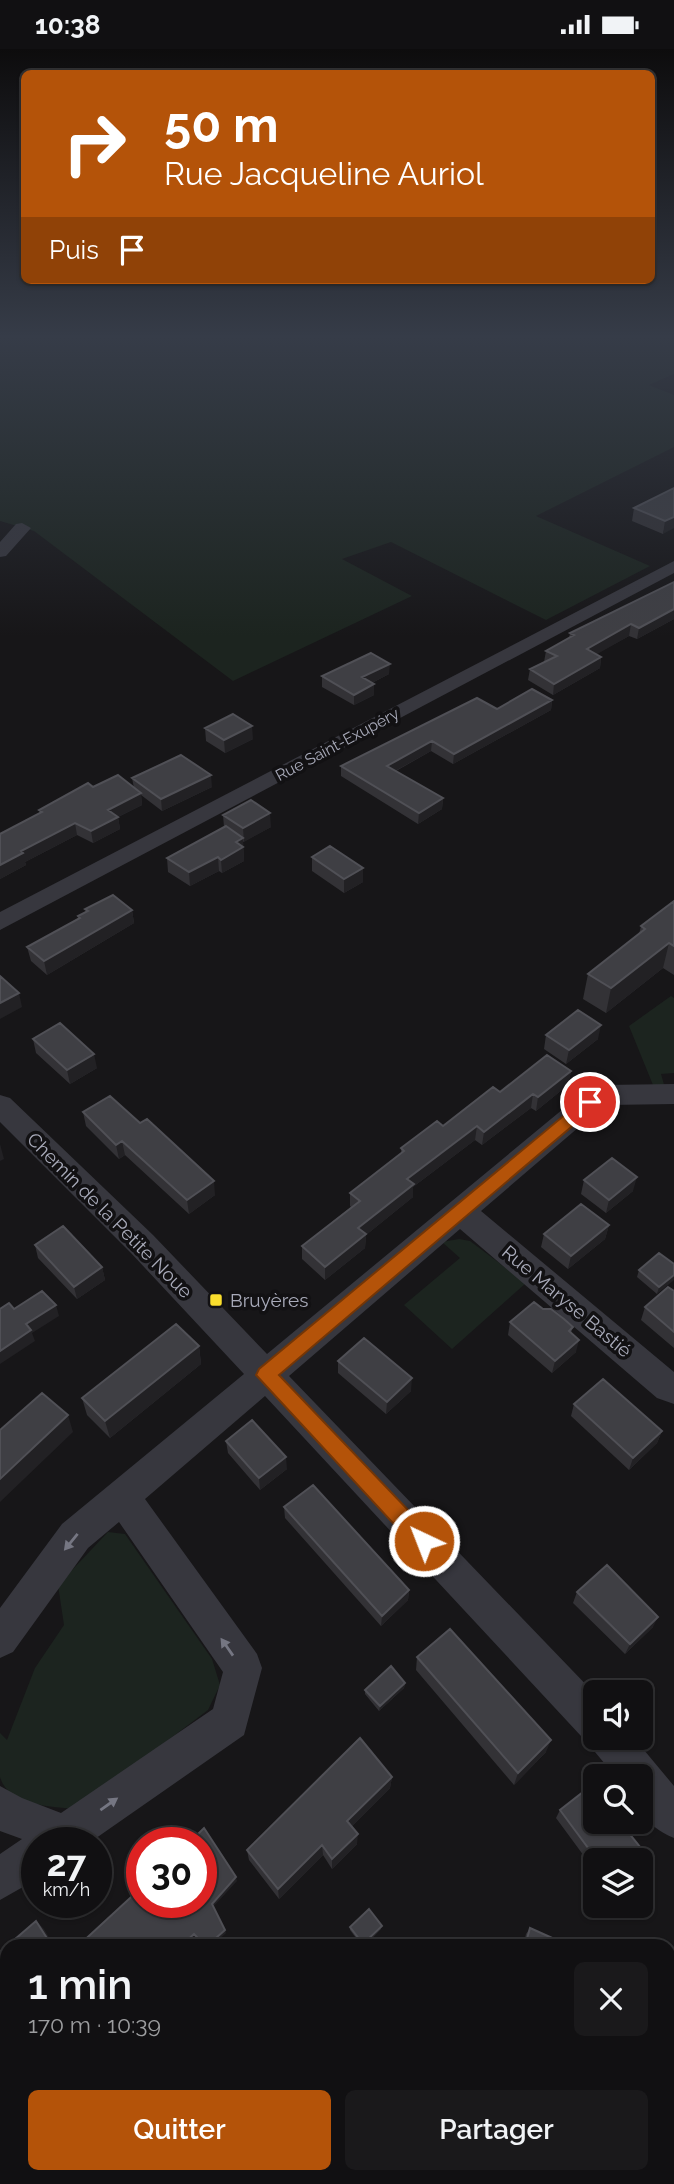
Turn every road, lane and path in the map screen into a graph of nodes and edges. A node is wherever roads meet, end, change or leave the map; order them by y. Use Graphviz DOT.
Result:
graph roads {
  1 [pos="22,528"];
  2 [pos="0,552"];
  3 [pos="674,566"];
  4 [pos="0,922"];
  5 [pos="674,1094"];
  6 [pos="0,1105"];
  7 [pos="460,1211"];
  8 [pos="266,1375"];
  9 [pos="674,1389"];
  10 [pos="122,1497"];
  11 [pos="0,1639"];
  12 [pos="583,1708"];
  13 [pos="619,1750"];
  14 [pos="630,1764"];
  15 [pos="653,1792"];
  16 [pos="0,1806"];
  17 [pos="674,1817"];
  18 [pos="27,1827"];
  19 [pos="76,1827"];
  20 [pos="21,1865"];
  21 [pos="0,1879"];
  1 -- 2 [label="street"];
  3 -- 4 [label="street, Rue Saint-Exupéry"];
  5 -- 7 [label="street"];
  6 -- 8 [label="street, Chemin de la Petite Noue"];
  7 -- 8 [label="street"];
  7 -- 9 [label="street, Rue Maryse Bastié"];
  8 -- 10 [label="street"];
  8 -- 12 [label="street, Chemin de la Petite Noue"];
  10 -- 11 [label="street, one-way"];
  19 -- 10 [label="street, one-way"];
  13 -- 14 [label="street"];
  15 -- 17 [label="street"];
  16 -- 18 [label="street"];
  20 -- 21 [label="street"];
}
